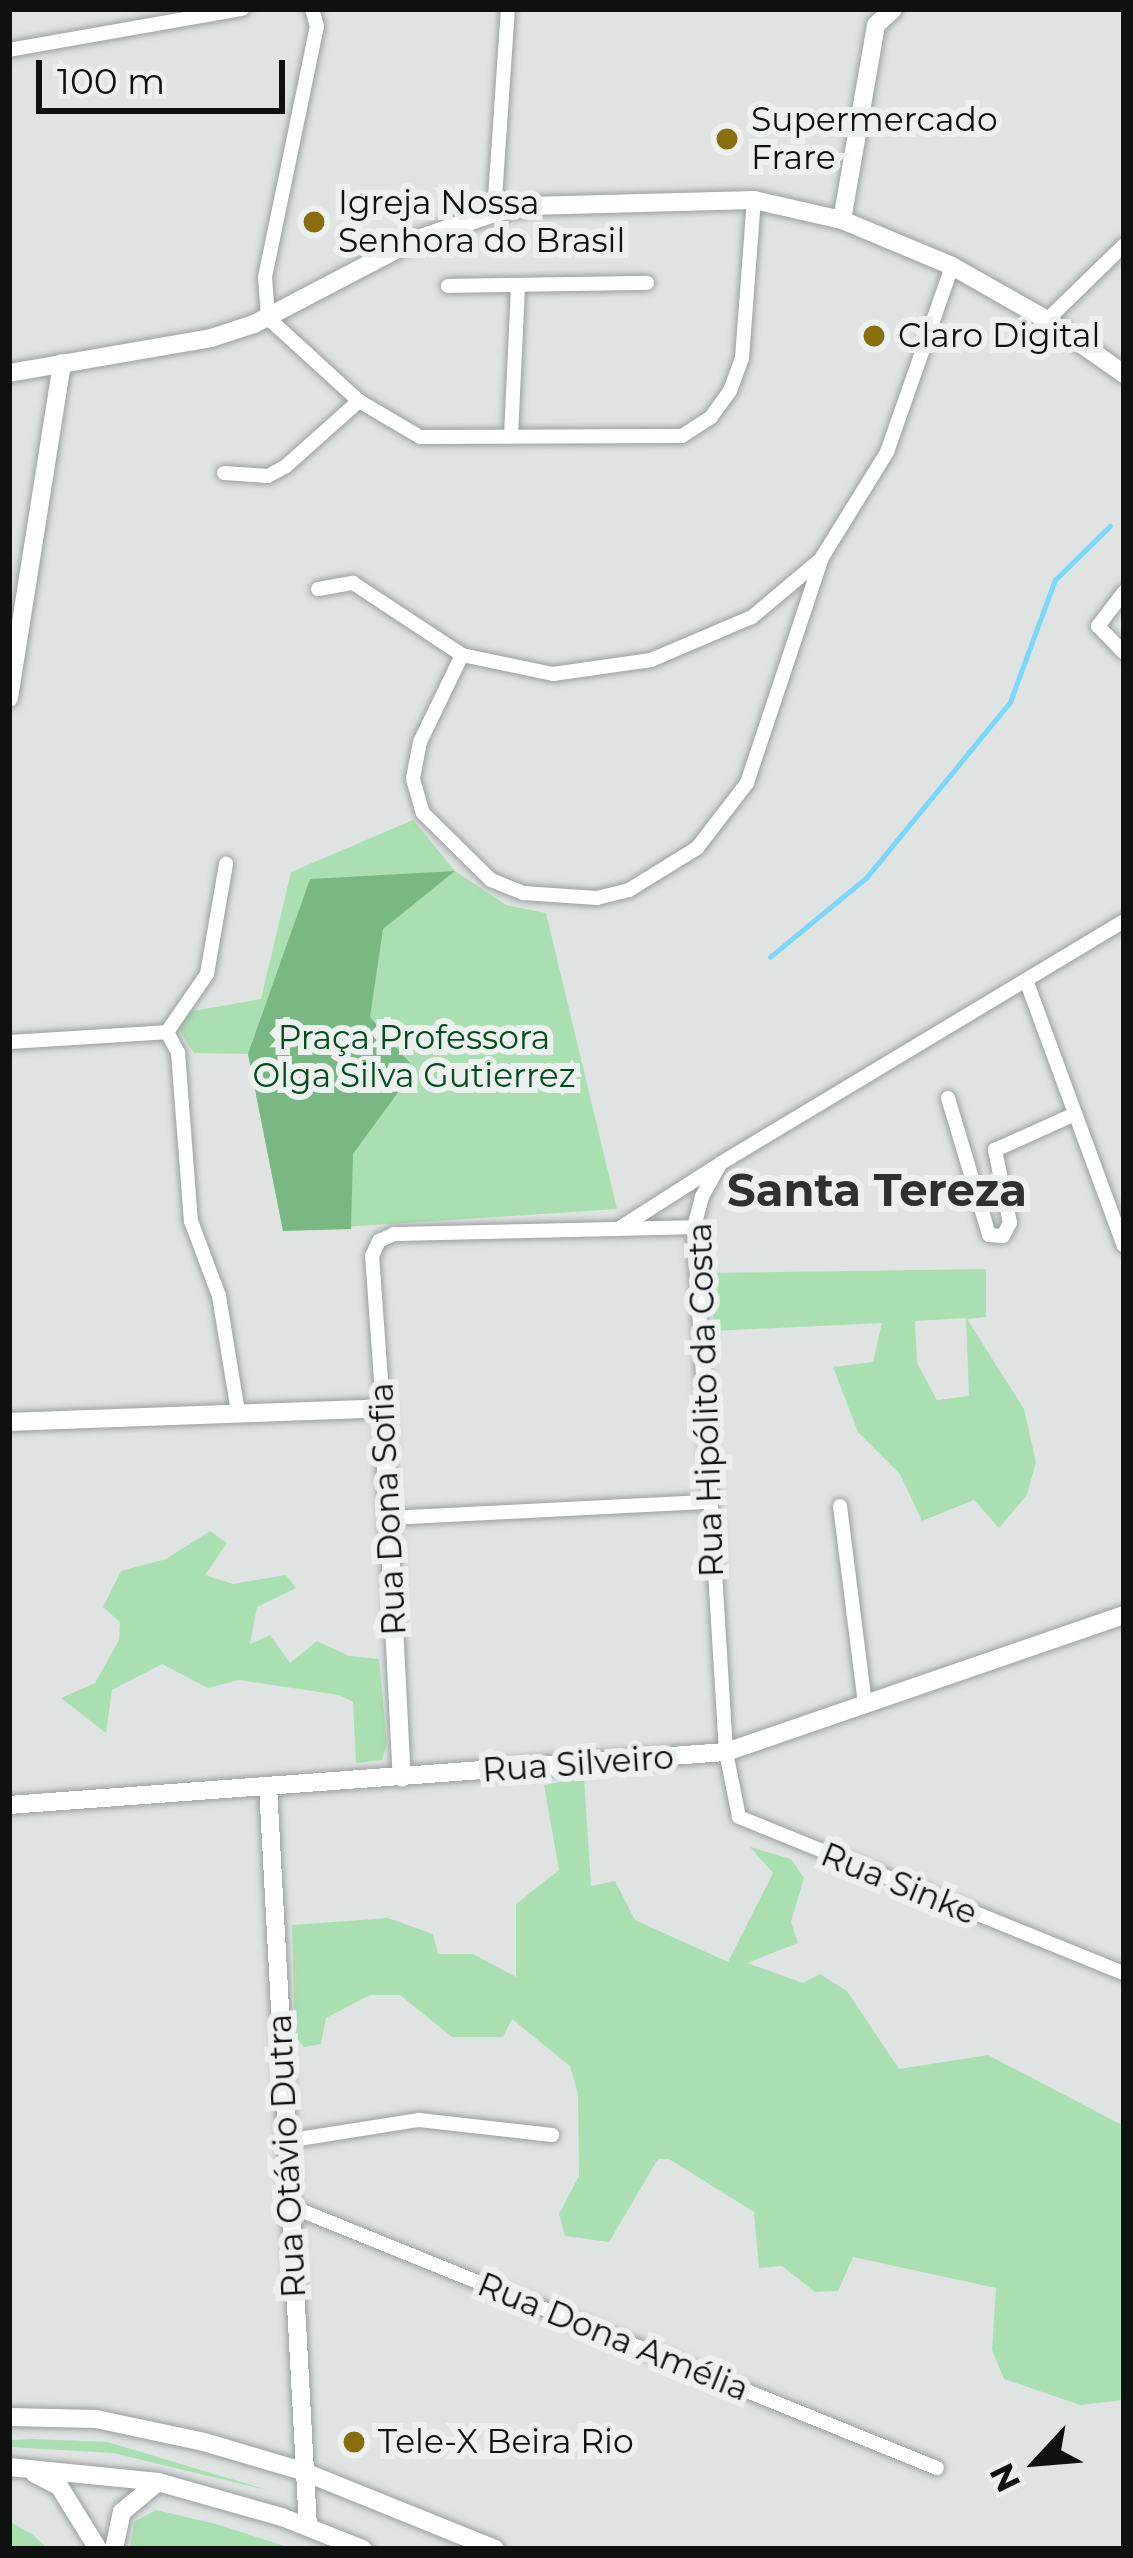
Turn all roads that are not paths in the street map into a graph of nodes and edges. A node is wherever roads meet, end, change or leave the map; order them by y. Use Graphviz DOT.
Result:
graph roads {
  1 [pos="242,9"];
  2 [pos="508,9"];
  3 [pos="893,9"];
  4 [pos="313,10"];
  5 [pos="874,17"];
  6 [pos="9,50"];
  7 [pos="754,200"];
  8 [pos="494,213"];
  9 [pos="842,220"];
  10 [pos="1124,245"];
  11 [pos="952,266"];
  12 [pos="647,283"];
  13 [pos="448,286"];
  14 [pos="518,286"];
  15 [pos="268,318"];
  16 [pos="1047,320"];
  17 [pos="62,363"];
  18 [pos="9,373"];
  19 [pos="1124,374"];
  20 [pos="359,401"];
  21 [pos="512,436"];
  22 [pos="224,473"];
  23 [pos="821,559"];
  24 [pos="318,589"];
  25 [pos="1124,592"];
  26 [pos="1124,653"];
  27 [pos="462,655"];
  28 [pos="9,698"];
  29 [pos="226,864"];
  30 [pos="1124,921"];
  31 [pos="1026,980"];
  32 [pos="167,1032"];
  33 [pos="9,1042"];
  34 [pos="948,1098"];
  35 [pos="1075,1114"];
  36 [pos="720,1164"];
  37 [pos="694,1227"];
  38 [pos="620,1228"];
  39 [pos="1124,1246"];
  40 [pos="383,1408"];
  41 [pos="238,1412"];
  42 [pos="9,1422"];
  43 [pos="708,1502"];
  44 [pos="840,1507"];
  45 [pos="391,1518"];
  46 [pos="1124,1615"];
  47 [pos="866,1704"];
  48 [pos="726,1752"];
  49 [pos="401,1778"];
  50 [pos="268,1786"];
  51 [pos="9,1805"];
  52 [pos="1124,1973"];
  53 [pos="552,2135"];
  54 [pos="286,2141"];
  55 [pos="290,2206"];
  56 [pos="9,2416"];
  57 [pos="11,2467"];
  58 [pos="937,2468"];
  59 [pos="302,2471"];
  60 [pos="158,2482"];
  61 [pos="308,2526"];
  62 [pos="98,2549"];
  63 [pos="114,2549"];
  64 [pos="363,2549"];
  65 [pos="495,2549"];
  1 -- 6 [label="street"];
  2 -- 8 [label="street"];
  3 -- 5 [label="street"];
  4 -- 15 [label="street"];
  5 -- 9 [label="street"];
  7 -- 8 [label="street"];
  7 -- 9 [label="street"];
  7 -- 21 [label="street"];
  8 -- 15 [label="street"];
  9 -- 11 [label="street"];
  10 -- 16 [label="street"];
  11 -- 16 [label="street"];
  11 -- 23 [label="street"];
  12 -- 14 [label="street"];
  13 -- 14 [label="street"];
  14 -- 21 [label="street"];
  15 -- 17 [label="street"];
  15 -- 20 [label="street"];
  16 -- 19 [label="street"];
  17 -- 18 [label="street"];
  17 -- 28 [label="street"];
  20 -- 21 [label="street"];
  20 -- 22 [label="street"];
  23 -- 27 [label="street"];
  23 -- 27 [label="street"];
  24 -- 27 [label="street"];
  25 -- 26 [label="street"];
  29 -- 32 [label="street"];
  30 -- 31 [label="street"];
  31 -- 35 [label="street"];
  31 -- 36 [label="street"];
  32 -- 33 [label="street"];
  32 -- 41 [label="street"];
  34 -- 35 [label="street"];
  35 -- 39 [label="street"];
  36 -- 37 [label="street, Rua Hipólito da Costa"];
  36 -- 38 [label="street"];
  37 -- 38 [label="street"];
  37 -- 43 [label="street, Rua Hipólito da Costa"];
  38 -- 40 [label="street, Rua Dona Sofia"];
  40 -- 41 [label="street"];
  40 -- 45 [label="street, Rua Dona Sofia"];
  41 -- 42 [label="street"];
  43 -- 45 [label="street"];
  43 -- 48 [label="street, Rua Hipólito da Costa"];
  44 -- 47 [label="street"];
  45 -- 49 [label="street, Rua Dona Sofia"];
  46 -- 47 [label="street, Rua Silveiro"];
  47 -- 48 [label="street, Rua Silveiro"];
  48 -- 49 [label="street, Rua Silveiro"];
  48 -- 52 [label="street, Rua Sinke"];
  49 -- 50 [label="street, Rua Silveiro"];
  50 -- 51 [label="street, Rua Silveiro"];
  50 -- 54 [label="street, Rua Otávio Dutra"];
  53 -- 54 [label="street"];
  54 -- 55 [label="street, Rua Otávio Dutra"];
  55 -- 58 [label="street, Rua Dona Amélia"];
  55 -- 59 [label="street, Rua Otávio Dutra"];
  56 -- 59 [label="street"];
  57 -- 60 [label="street"];
  57 -- 62 [label="street"];
  59 -- 61 [label="street, Rua Otávio Dutra"];
  59 -- 65 [label="street"];
  60 -- 61 [label="street"];
  60 -- 63 [label="street"];
  61 -- 64 [label="street"];
}
